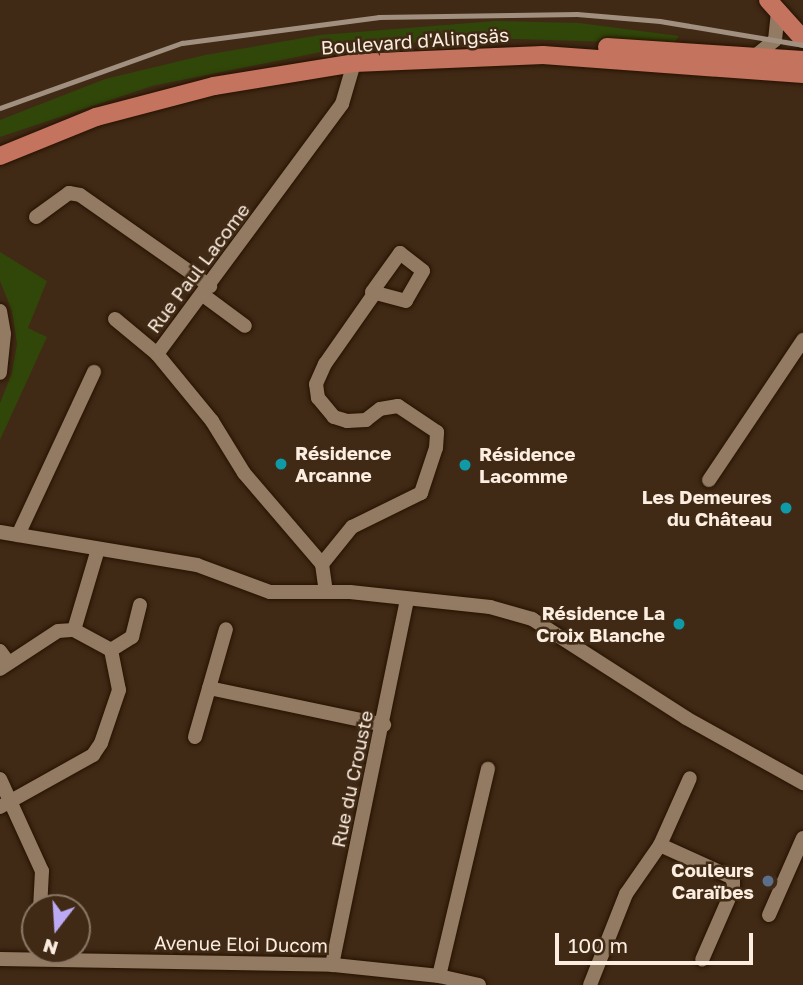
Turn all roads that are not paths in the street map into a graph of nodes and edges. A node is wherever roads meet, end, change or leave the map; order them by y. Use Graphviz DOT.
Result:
graph roads {
  1 [pos="773,6"];
  2 [pos="803,39"];
  3 [pos="754,57"];
  4 [pos="803,60"];
  5 [pos="354,62"];
  6 [pos="803,74"];
  7 [pos="0,144"];
  8 [pos="0,156"];
  9 [pos="36,218"];
  10 [pos="206,290"];
  11 [pos="374,294"];
  12 [pos="0,311"];
  13 [pos="115,319"];
  14 [pos="245,326"];
  15 [pos="803,340"];
  16 [pos="157,354"];
  17 [pos="786,366"];
  18 [pos="803,368"];
  19 [pos="94,372"];
  20 [pos="0,373"];
  21 [pos="709,480"];
  22 [pos="0,532"];
  23 [pos="18,535"];
  24 [pos="98,549"];
  25 [pos="321,564"];
  26 [pos="326,592"];
  27 [pos="407,600"];
  28 [pos="140,606"];
  29 [pos="226,629"];
  30 [pos="74,630"];
  31 [pos="111,650"];
  32 [pos="3,661"];
  33 [pos="209,688"];
  34 [pos="384,724"];
  35 [pos="195,737"];
  36 [pos="488,769"];
  37 [pos="690,778"];
  38 [pos="0,779"];
  39 [pos="803,783"];
  40 [pos="6,803"];
  41 [pos="803,838"];
  42 [pos="660,845"];
  43 [pos="41,894"];
  44 [pos="769,915"];
  45 [pos="21,957"];
  46 [pos="91,957"];
  47 [pos="0,960"];
  48 [pos="702,960"];
  49 [pos="332,965"];
  50 [pos="439,976"];
  51 [pos="479,985"];
  52 [pos="590,985"];
  1 -- 2 [label="main road"];
  1 -- 3 [label="street"];
  3 -- 4 [label="main road, Boulevard d'Alingsäs"];
  3 -- 7 [label="main road, Boulevard d'Alingsäs"];
  5 -- 6 [label="main road, Boulevard d'Alingsäs"];
  5 -- 8 [label="main road, Boulevard d'Alingsäs"];
  5 -- 10 [label="street, Rue Paul Lacome"];
  9 -- 10 [label="street"];
  10 -- 14 [label="street"];
  10 -- 16 [label="street, Rue Paul Lacome"];
  11 -- 25 [label="street"];
  12 -- 20 [label="street"];
  13 -- 16 [label="street"];
  15 -- 17 [label="street"];
  16 -- 25 [label="street, Rue Paul Lacome"];
  17 -- 18 [label="street"];
  17 -- 21 [label="street"];
  19 -- 23 [label="street"];
  22 -- 23 [label="street"];
  23 -- 24 [label="street"];
  24 -- 26 [label="street"];
  24 -- 30 [label="street"];
  25 -- 26 [label="street"];
  26 -- 27 [label="street"];
  27 -- 34 [label="street, Rue du Crouste"];
  27 -- 39 [label="street"];
  28 -- 31 [label="street"];
  29 -- 33 [label="street"];
  30 -- 31 [label="street"];
  30 -- 32 [label="street"];
  31 -- 40 [label="street"];
  33 -- 34 [label="street"];
  33 -- 35 [label="street"];
  34 -- 49 [label="street, Rue du Crouste"];
  36 -- 50 [label="street"];
  37 -- 42 [label="street"];
  38 -- 40 [label="street"];
  40 -- 43 [label="street"];
  41 -- 44 [label="street"];
  42 -- 48 [label="street"];
  42 -- 52 [label="street"];
  45 -- 47 [label="street, Avenue Eloi Ducom"];
  46 -- 49 [label="street, Avenue Eloi Ducom"];
  49 -- 50 [label="street, Avenue Eloi Ducom"];
  50 -- 51 [label="street, Avenue Eloi Ducom"];
}
